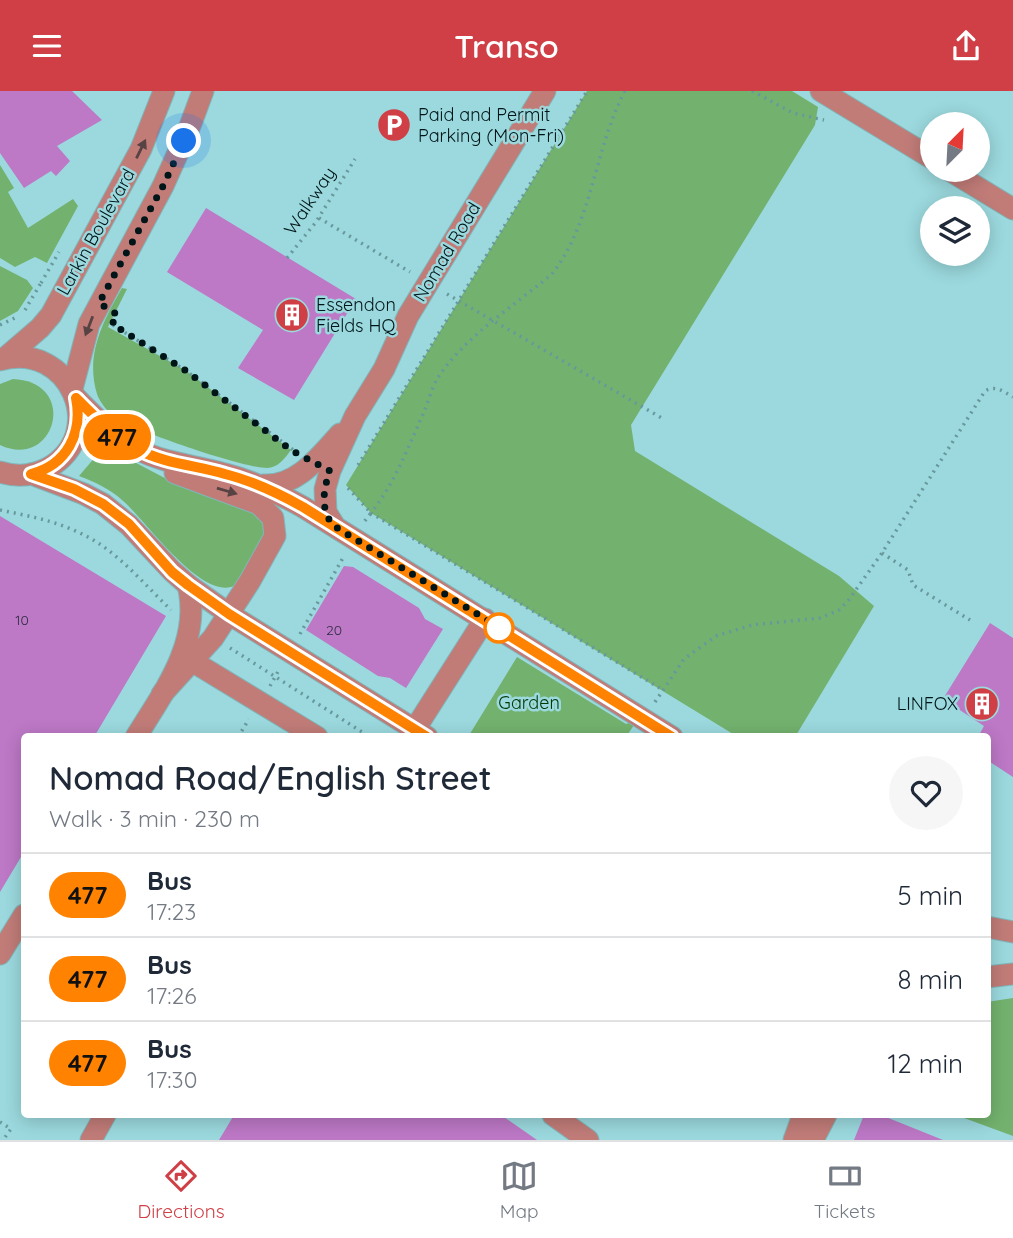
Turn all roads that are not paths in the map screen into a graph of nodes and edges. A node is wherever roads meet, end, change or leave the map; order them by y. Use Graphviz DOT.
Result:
graph roads {
  1 [pos="164,91"];
  2 [pos="202,91"];
  3 [pos="545,91"];
  4 [pos="821,91"];
  5 [pos="920,151"];
  6 [pos="969,182"];
  7 [pos="1013,209"];
  8 [pos="2,359"];
  9 [pos="74,394"];
  10 [pos="144,452"];
  11 [pos="321,467"];
  12 [pos="0,472"];
  13 [pos="27,475"];
  14 [pos="260,485"];
  15 [pos="0,488"];
  16 [pos="334,526"];
  17 [pos="188,585"];
  18 [pos="229,614"];
  19 [pos="485,619"];
  20 [pos="212,639"];
  21 [pos="188,658"];
  22 [pos="233,686"];
  23 [pos="138,733"];
  24 [pos="310,733"];
  25 [pos="421,733"];
  26 [pos="663,733"];
  27 [pos="21,920"];
  28 [pos="991,928"];
  29 [pos="1013,932"];
  30 [pos="0,954"];
  31 [pos="1013,974"];
  32 [pos="991,977"];
  33 [pos="104,1118"];
  34 [pos="557,1118"];
  35 [pos="802,1118"];
  36 [pos="824,1118"];
  37 [pos="91,1140"];
  38 [pos="588,1140"];
  39 [pos="794,1140"];
  40 [pos="813,1140"];
  8 -- 1 [label="street, Larkin Boulevard, one-way"];
  2 -- 9 [label="street, Larkin Boulevard, one-way"];
  3 -- 11 [label="street, Nomad Road"];
  4 -- 5 [label="street"];
  6 -- 7 [label="street"];
  8 -- 9 [label="street"];
  9 -- 10 [label="street"];
  9 -- 13 [label="street, Larkin Boulevard"];
  10 -- 14 [label="street"];
  10 -- 18 [label="street, one-way"];
  11 -- 14 [label="street, Nomad Road"];
  11 -- 16 [label="street"];
  12 -- 13 [label="street"];
  13 -- 15 [label="street, Larkin Boulevard"];
  13 -- 17 [label="street"];
  14 -- 16 [label="street"];
  16 -- 19 [label="street"];
  17 -- 18 [label="street"];
  17 -- 21 [label="street"];
  18 -- 20 [label="street"];
  18 -- 25 [label="street"];
  19 -- 25 [label="street"];
  19 -- 26 [label="street"];
  20 -- 21 [label="street"];
  20 -- 22 [label="street"];
  21 -- 22 [label="street"];
  21 -- 23 [label="street"];
  22 -- 24 [label="street"];
  27 -- 30 [label="street"];
  28 -- 29 [label="street"];
  31 -- 32 [label="street"];
  33 -- 37 [label="street"];
  34 -- 38 [label="street"];
  35 -- 39 [label="street"];
  36 -- 40 [label="street"];
}
